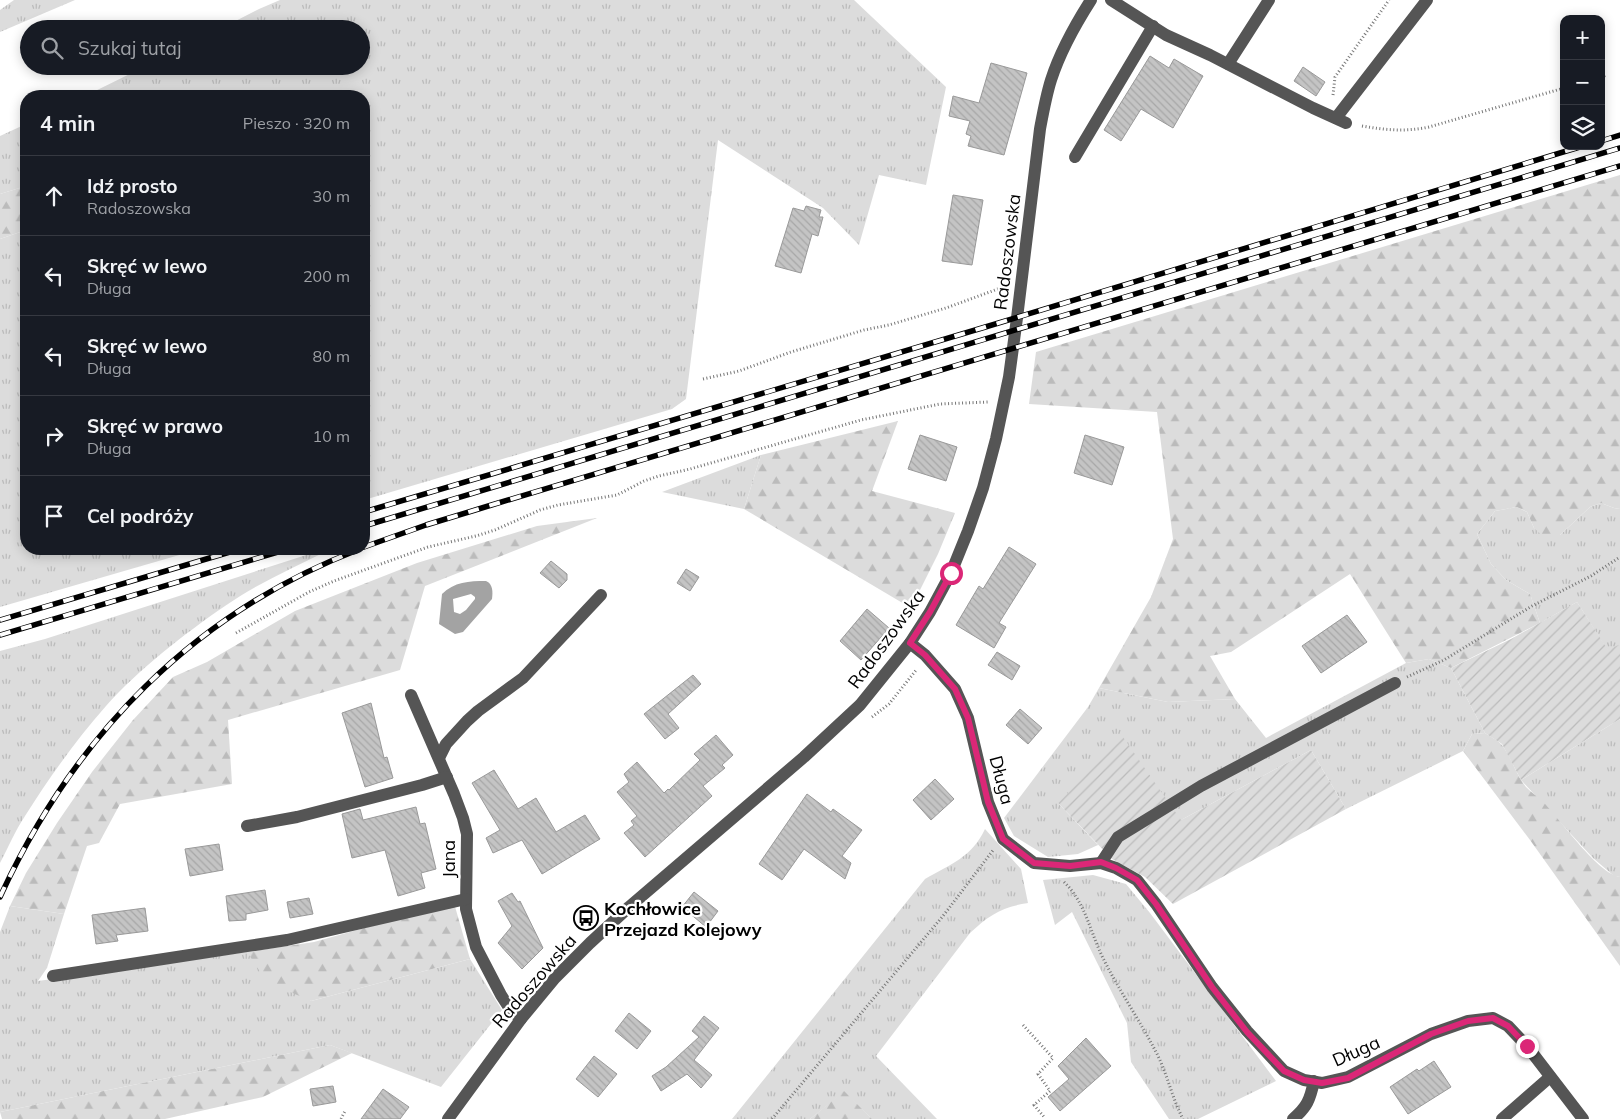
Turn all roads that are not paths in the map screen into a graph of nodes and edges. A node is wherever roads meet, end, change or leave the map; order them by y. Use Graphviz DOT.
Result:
graph roads {
  1 [pos="1091,0"];
  2 [pos="1111,0"];
  3 [pos="1269,0"];
  4 [pos="1426,0"];
  5 [pos="1152,26"];
  6 [pos="1228,64"];
  7 [pos="1074,157"];
  8 [pos="601,595"];
  9 [pos="910,643"];
  10 [pos="1395,683"];
  11 [pos="411,695"];
  12 [pos="439,758"];
  13 [pos="447,777"];
  14 [pos="247,826"];
  15 [pos="1101,862"];
  16 [pos="466,899"];
  17 [pos="53,976"];
  18 [pos="521,1019"];
  19 [pos="1550,1077"];
  20 [pos="1314,1082"];
  21 [pos="448,1119"];
  22 [pos="1293,1119"];
  23 [pos="1502,1119"];
  24 [pos="1582,1119"];
  1 -- 9 [label="street, Radoszowska"];
  2 -- 5 [label="street"];
  3 -- 6 [label="street"];
  4 -- 6 [label="street"];
  5 -- 6 [label="street"];
  5 -- 7 [label="street"];
  8 -- 12 [label="street"];
  9 -- 15 [label="street, Długa"];
  9 -- 18 [label="street, Radoszowska"];
  10 -- 15 [label="street"];
  11 -- 12 [label="street, Jana"];
  12 -- 13 [label="street, Jana"];
  13 -- 14 [label="street"];
  13 -- 16 [label="street, Jana"];
  15 -- 20 [label="street, Długa"];
  16 -- 17 [label="street"];
  16 -- 18 [label="street, Jana"];
  18 -- 21 [label="street, Radoszowska"];
  19 -- 20 [label="street, Długa"];
  19 -- 23 [label="street"];
  19 -- 24 [label="street, Długa"];
  20 -- 22 [label="street"];
}
